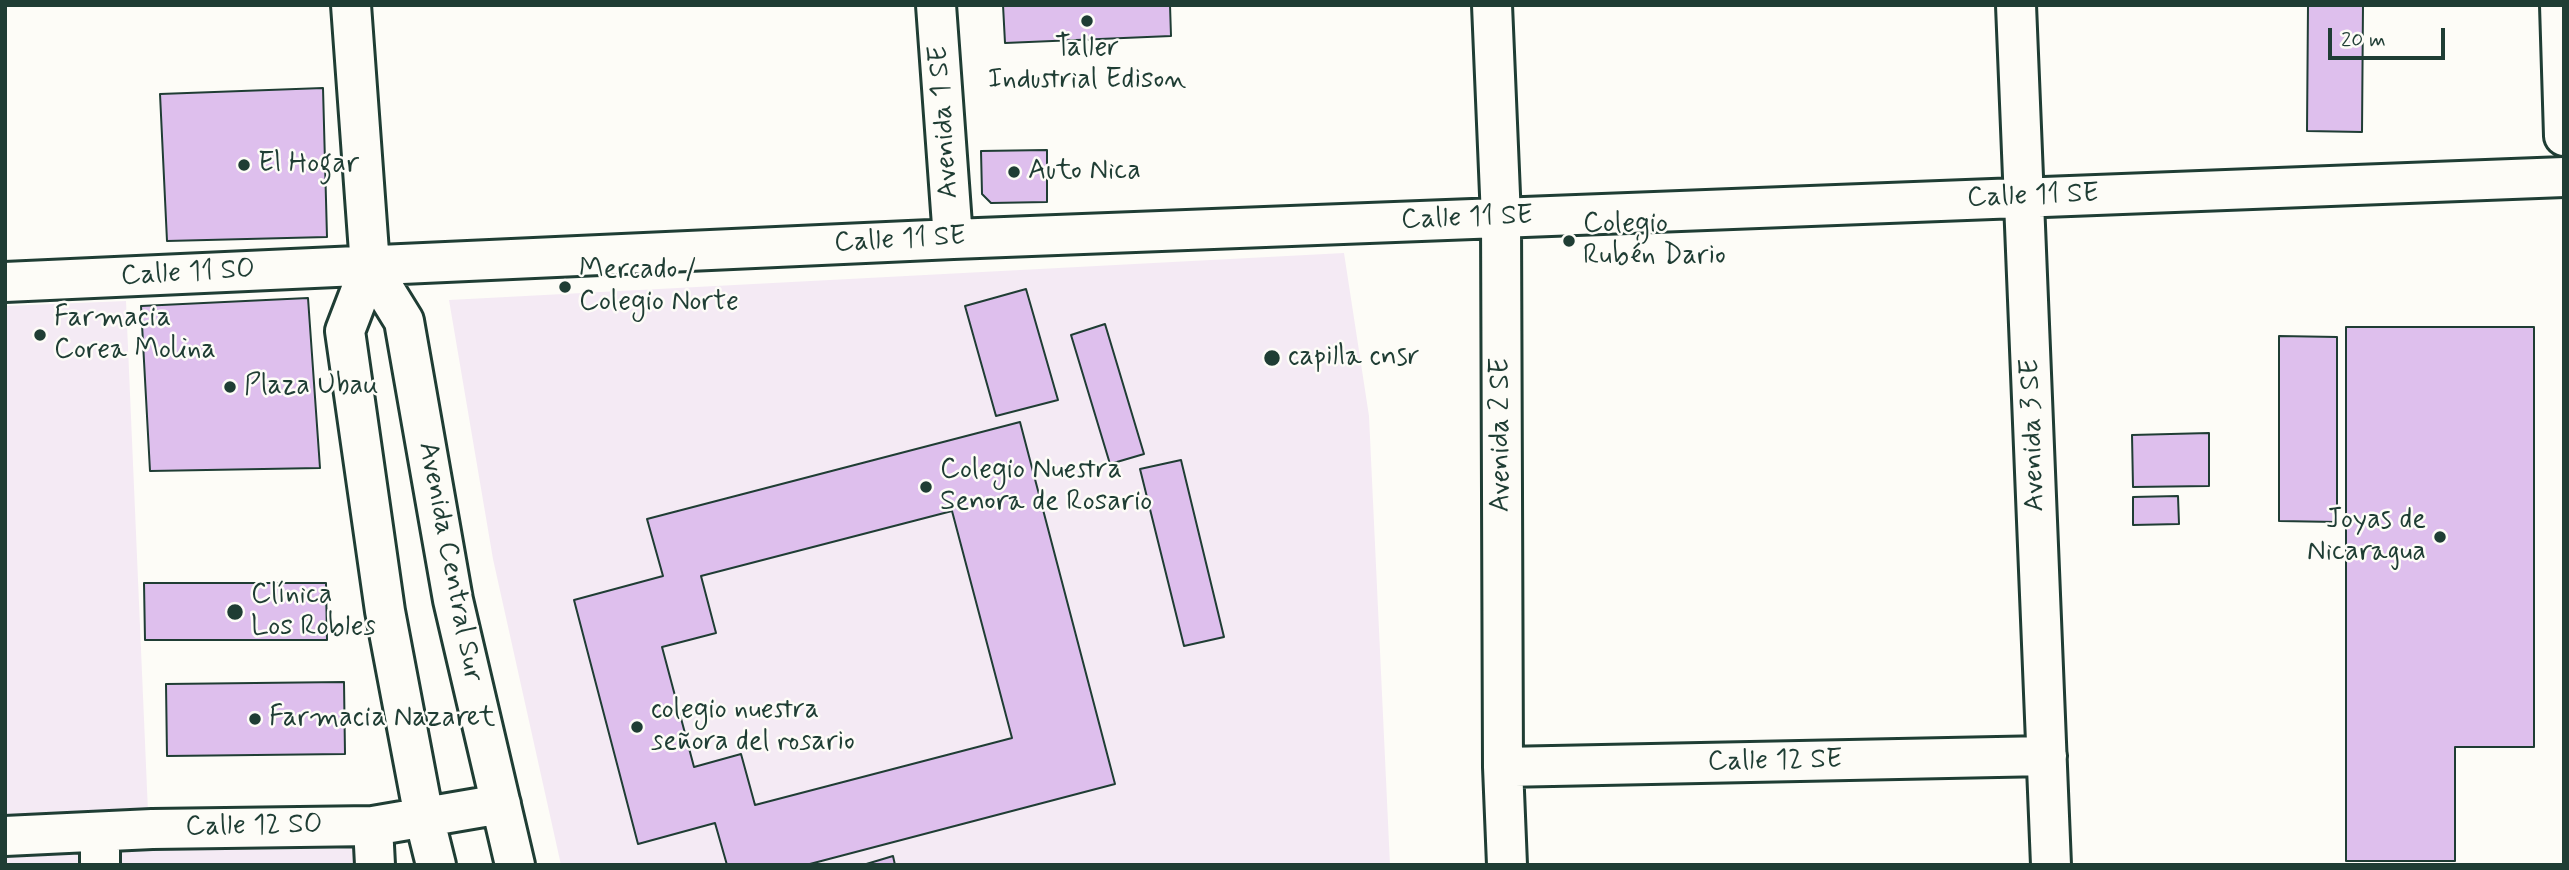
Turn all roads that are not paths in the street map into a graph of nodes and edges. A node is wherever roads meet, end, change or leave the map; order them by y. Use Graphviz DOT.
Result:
graph roads {
  1 [pos="351,5"];
  2 [pos="936,5"];
  3 [pos="1492,5"];
  4 [pos="2016,5"];
  5 [pos="2560,5"];
  6 [pos="2564,136"];
  7 [pos="2564,177"];
  8 [pos="2024,197"];
  9 [pos="1501,218"];
  10 [pos="953,239"];
  11 [pos="370,266"];
  12 [pos="5,282"];
  13 [pos="2047,756"];
  14 [pos="1503,767"];
  15 [pos="501,804"];
  16 [pos="424,817"];
  17 [pos="373,826"];
  18 [pos="5,836"];
  19 [pos="100,848"];
  20 [pos="375,865"];
  21 [pos="436,865"];
  22 [pos="515,865"];
  23 [pos="1507,865"];
  24 [pos="2051,865"];
  1 -- 11 [label="street, Avenida Central Sur"];
  2 -- 10 [label="street, Avenida 1 SE"];
  3 -- 9 [label="street, Avenida 2 SE"];
  4 -- 8 [label="street, Avenida 3 SE"];
  5 -- 6 [label="street"];
  7 -- 8 [label="street, Calle 11 SE"];
  8 -- 9 [label="street, Calle 11 SE"];
  8 -- 13 [label="street, Avenida 3 SE"];
  9 -- 10 [label="street, Calle 11 SE"];
  9 -- 14 [label="street, Avenida 2 SE"];
  10 -- 11 [label="street, Calle 11 SE"];
  11 -- 12 [label="street, Calle 11 SO"];
  11 -- 15 [label="street, Avenida Central Sur"];
  11 -- 16 [label="street, Avenida Central Sur"];
  13 -- 14 [label="street, Calle 12 SE"];
  13 -- 24 [label="street, Avenida 3 SE"];
  14 -- 23 [label="street, Avenida 2 SE"];
  15 -- 16 [label="street, Calle 12 SO"];
  15 -- 22 [label="street, Avenida Central Sur"];
  16 -- 17 [label="street, Calle 12 SO"];
  16 -- 21 [label="street, Avenida Central Sur"];
  17 -- 19 [label="street, Calle 12 SO"];
  17 -- 20 [label="street"];
  18 -- 19 [label="street, Calle 12 SO"];
}
